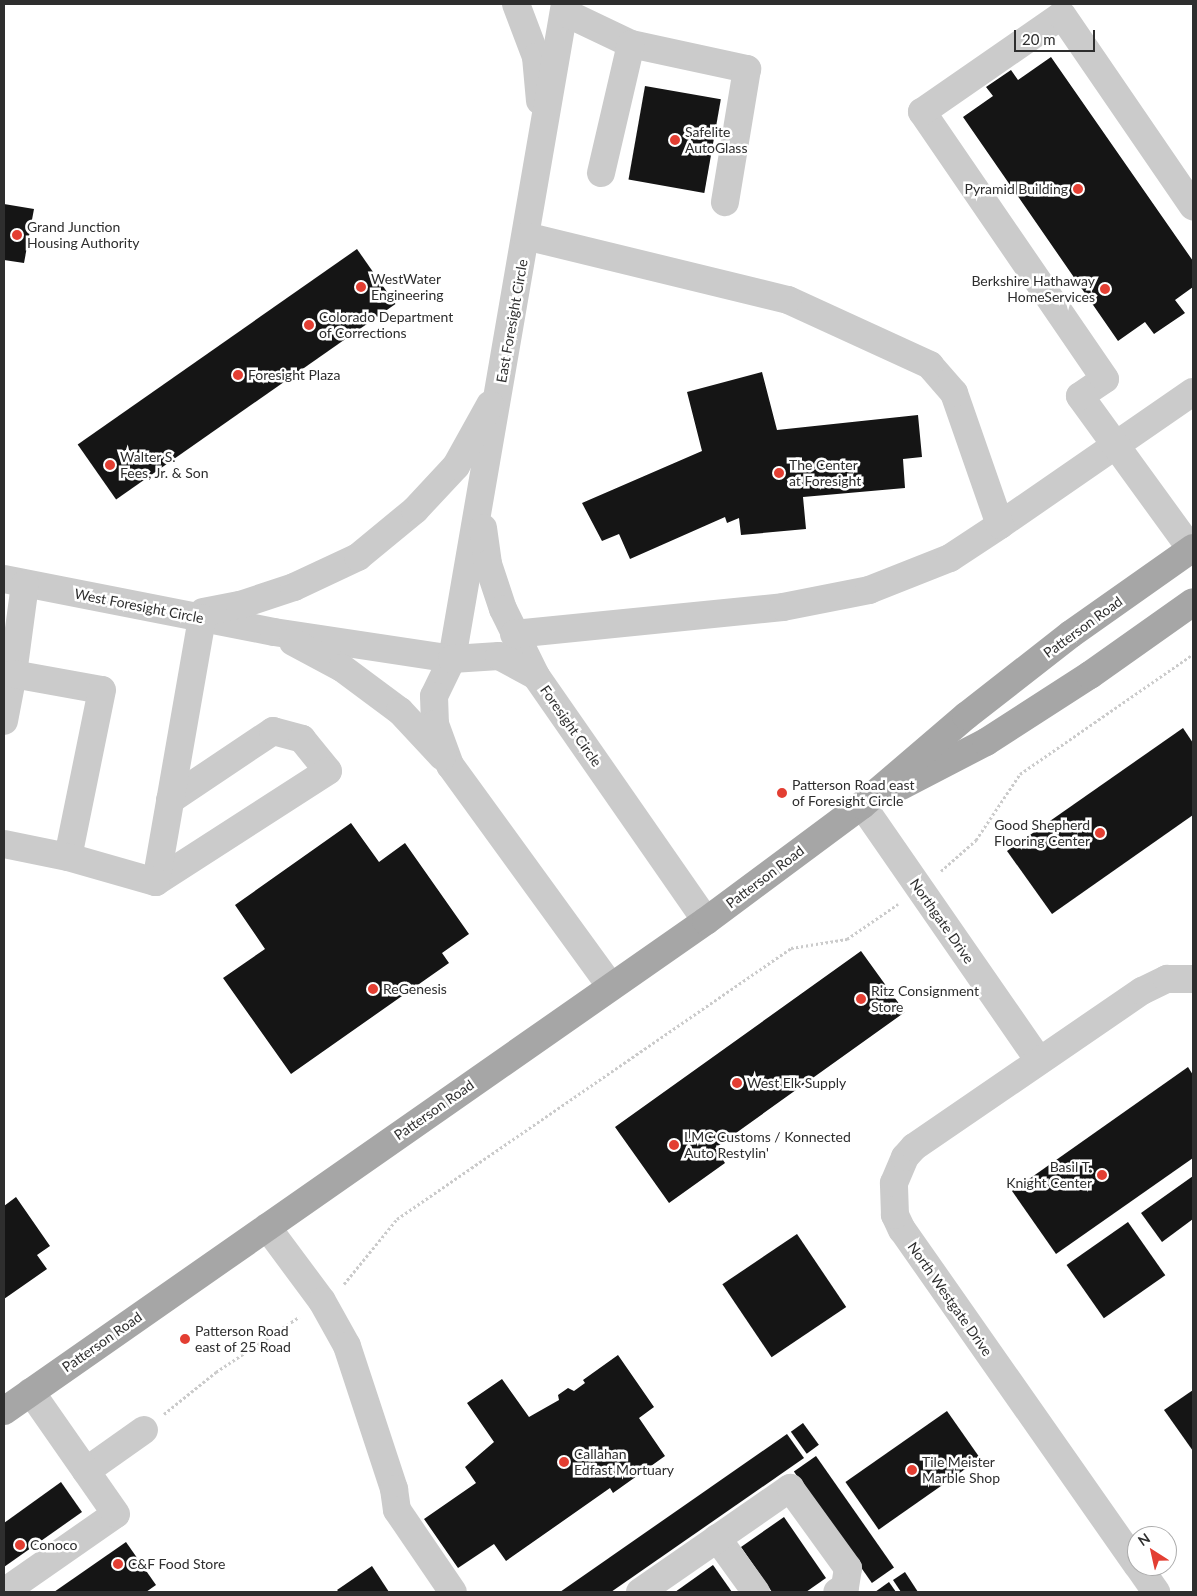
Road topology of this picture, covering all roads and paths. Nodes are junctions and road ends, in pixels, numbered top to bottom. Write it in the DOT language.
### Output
graph roads {
  1 [pos="516,4"];
  2 [pos="565,8"];
  3 [pos="631,44"];
  4 [pos="544,137"];
  5 [pos="601,173"];
  6 [pos="725,202"];
  7 [pos="1193,206"];
  8 [pos="526,236"];
  9 [pos="501,387"];
  10 [pos="1193,392"];
  11 [pos="1115,447"];
  12 [pos="480,504"];
  13 [pos="1000,525"];
  14 [pos="1192,549"];
  15 [pos="14,582"];
  16 [pos="1193,602"];
  17 [pos="194,616"];
  18 [pos="274,632"];
  19 [pos="514,634"];
  20 [pos="1193,654"];
  21 [pos="452,659"];
  22 [pos="13,674"];
  23 [pos="536,676"];
  24 [pos="4,721"];
  25 [pos="450,765"];
  26 [pos="170,800"];
  27 [pos="862,806"];
  28 [pos="4,844"];
  29 [pos="68,857"];
  30 [pos="156,882"];
  31 [pos="920,889"];
  32 [pos="706,922"];
  33 [pos="1193,980"];
  34 [pos="611,987"];
  35 [pos="1039,1061"];
  36 [pos="267,1227"];
  37 [pos="322,1301"];
  38 [pos="31,1392"];
  39 [pos="4,1411"];
  40 [pos="144,1430"];
  41 [pos="86,1471"];
  42 [pos="717,1538"];
  43 [pos="1127,1552"];
  44 [pos="1144,1576"];
  45 [pos="646,1590"];
  46 [pos="4,1592"];
  47 [pos="453,1592"];
  48 [pos="756,1592"];
  49 [pos="837,1592"];
  50 [pos="1156,1592"];
  1 -- 4 [label="street, East Foresight Circle"];
  2 -- 3 [label="street"];
  2 -- 4 [label="street, East Foresight Circle"];
  3 -- 5 [label="street"];
  3 -- 6 [label="street"];
  4 -- 8 [label="street, East Foresight Circle"];
  7 -- 11 [label="street"];
  8 -- 9 [label="street, East Foresight Circle"];
  8 -- 13 [label="street"];
  9 -- 12 [label="street, East Foresight Circle"];
  9 -- 17 [label="street"];
  10 -- 11 [label="street"];
  11 -- 13 [label="street"];
  11 -- 14 [label="street"];
  12 -- 19 [label="street, East Foresight Circle"];
  12 -- 21 [label="street, East Foresight Circle"];
  13 -- 19 [label="street"];
  14 -- 27 [label="main road, Patterson Road"];
  15 -- 17 [label="street, West Foresight Circle"];
  15 -- 22 [label="street"];
  16 -- 27 [label="main road, Patterson Road"];
  17 -- 18 [label="street, West Foresight Circle"];
  17 -- 26 [label="street"];
  18 -- 21 [label="street, West Foresight Circle"];
  18 -- 25 [label="street, West Foresight Circle"];
  19 -- 23 [label="street, East Foresight Circle"];
  20 -- 31 [label="path"];
  21 -- 23 [label="street, Foresight Circle"];
  21 -- 25 [label="street"];
  22 -- 24 [label="street"];
  22 -- 29 [label="street"];
  23 -- 32 [label="street, Foresight Circle"];
  25 -- 34 [label="street"];
  26 -- 30 [label="street"];
  26 -- 30 [label="street"];
  27 -- 31 [label="street, Northgate Drive"];
  27 -- 32 [label="main road, Patterson Road"];
  28 -- 29 [label="street"];
  29 -- 30 [label="street"];
  31 -- 35 [label="street, Northgate Drive"];
  31 -- 37 [label="path"];
  32 -- 34 [label="main road, Patterson Road"];
  33 -- 35 [label="street, North Westgate Drive"];
  34 -- 36 [label="main road, Patterson Road"];
  35 -- 43 [label="street, North Westgate Drive"];
  36 -- 37 [label="street"];
  36 -- 38 [label="main road, Patterson Road"];
  37 -- 40 [label="path"];
  37 -- 47 [label="street"];
  38 -- 39 [label="main road, Patterson Road"];
  38 -- 41 [label="street"];
  40 -- 41 [label="street"];
  41 -- 46 [label="street"];
  42 -- 45 [label="street"];
  42 -- 48 [label="street"];
  42 -- 49 [label="street"];
  44 -- 50 [label="street, North Westgate Drive"];
}
